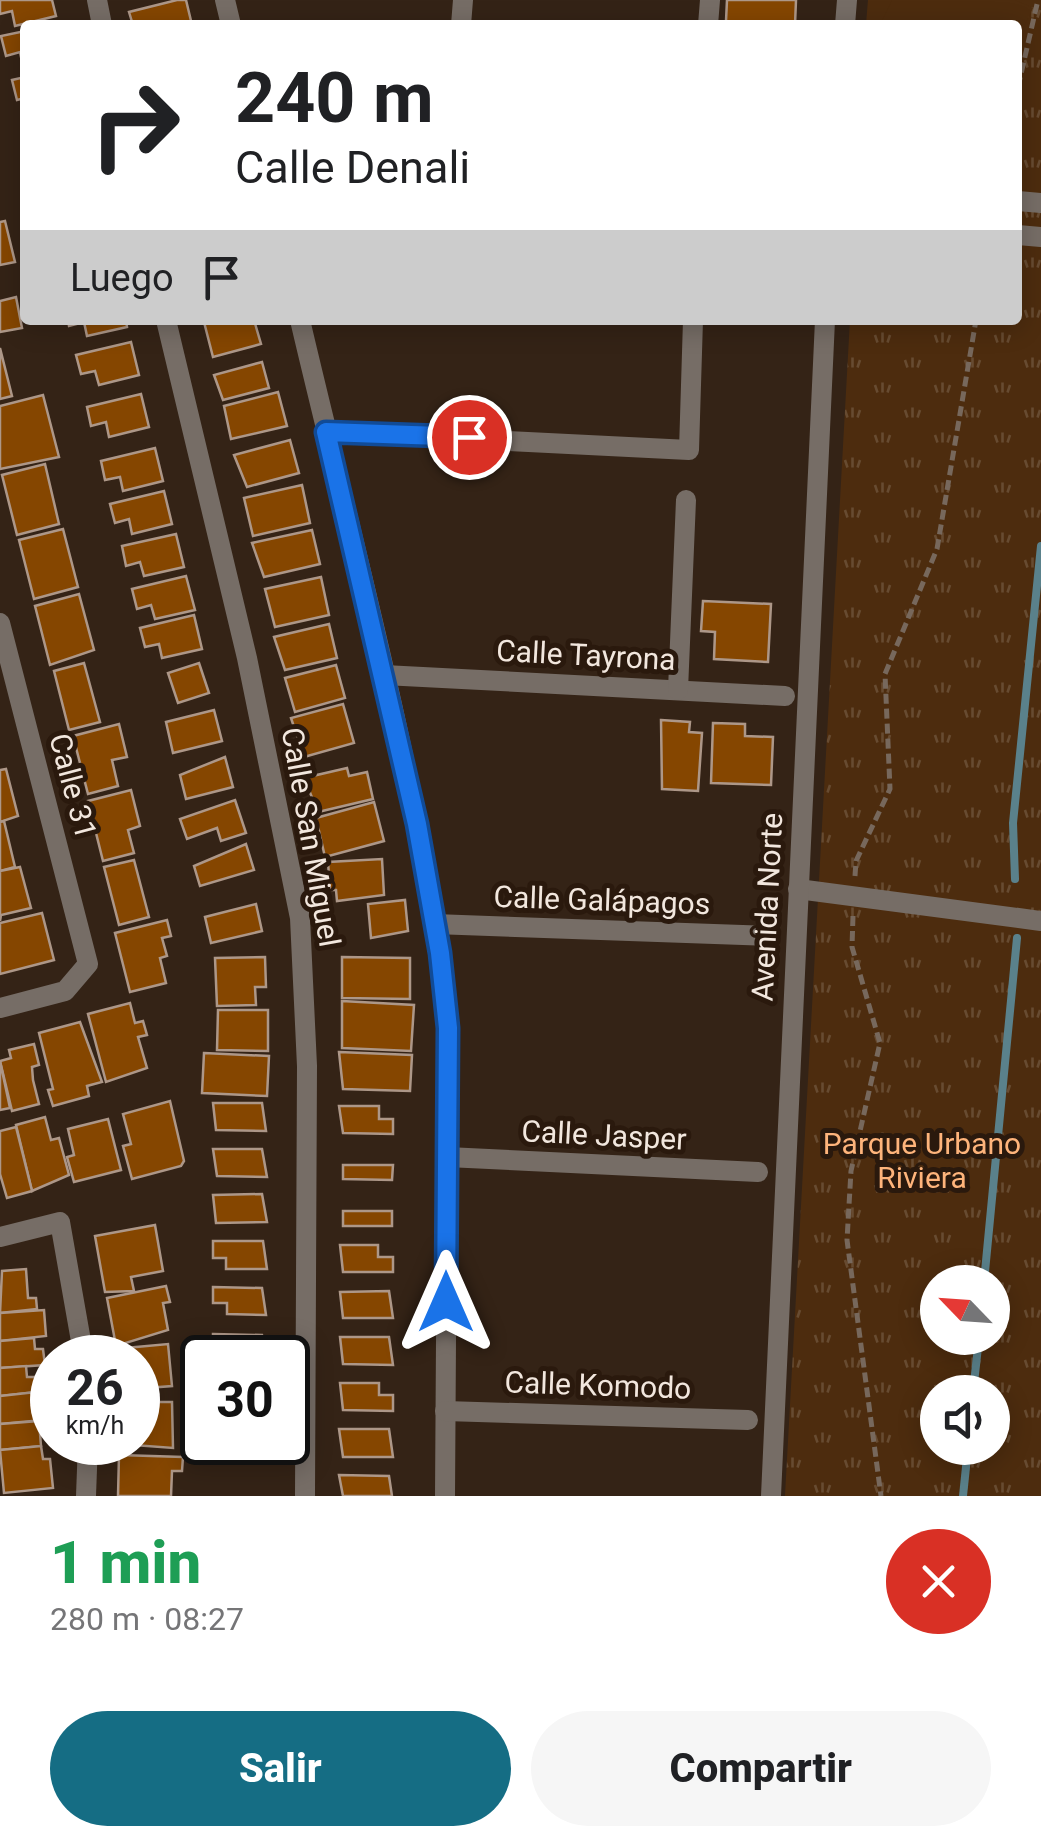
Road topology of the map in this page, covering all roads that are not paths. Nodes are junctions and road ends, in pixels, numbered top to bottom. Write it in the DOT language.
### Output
graph roads {
  1 [pos="167,325"];
  2 [pos="301,325"];
  3 [pos="694,325"];
  4 [pos="825,325"];
  5 [pos="326,432"];
  6 [pos="686,500"];
  7 [pos="0,622"];
  8 [pos="384,675"];
  9 [pos="678,690"];
  10 [pos="785,696"];
  11 [pos="798,889"];
  12 [pos="1041,920"];
  13 [pos="434,924"];
  14 [pos="768,936"];
  15 [pos="0,1008"];
  16 [pos="447,1157"];
  17 [pos="758,1172"];
  18 [pos="0,1238"];
  19 [pos="80,1335"];
  20 [pos="445,1411"];
  21 [pos="748,1420"];
  22 [pos="87,1465"];
  23 [pos="86,1496"];
  24 [pos="305,1496"];
  25 [pos="445,1496"];
  26 [pos="771,1496"];
  1 -- 24 [label="street, Calle San Miguel"];
  2 -- 5 [label="street"];
  3 -- 5 [label="street"];
  4 -- 11 [label="street, Avenida Norte"];
  5 -- 8 [label="street"];
  6 -- 9 [label="street"];
  7 -- 15 [label="street, Calle 31"];
  8 -- 9 [label="street, Calle Tayrona"];
  8 -- 13 [label="street"];
  9 -- 10 [label="street, Calle Tayrona"];
  11 -- 12 [label="street"];
  11 -- 26 [label="street, Avenida Norte"];
  13 -- 14 [label="street, Calle Galápagos"];
  13 -- 16 [label="street"];
  16 -- 17 [label="street, Calle Jasper"];
  16 -- 20 [label="street"];
  18 -- 19 [label="street"];
  20 -- 21 [label="street, Calle Komodo"];
  20 -- 25 [label="street"];
  22 -- 23 [label="street"];
}
